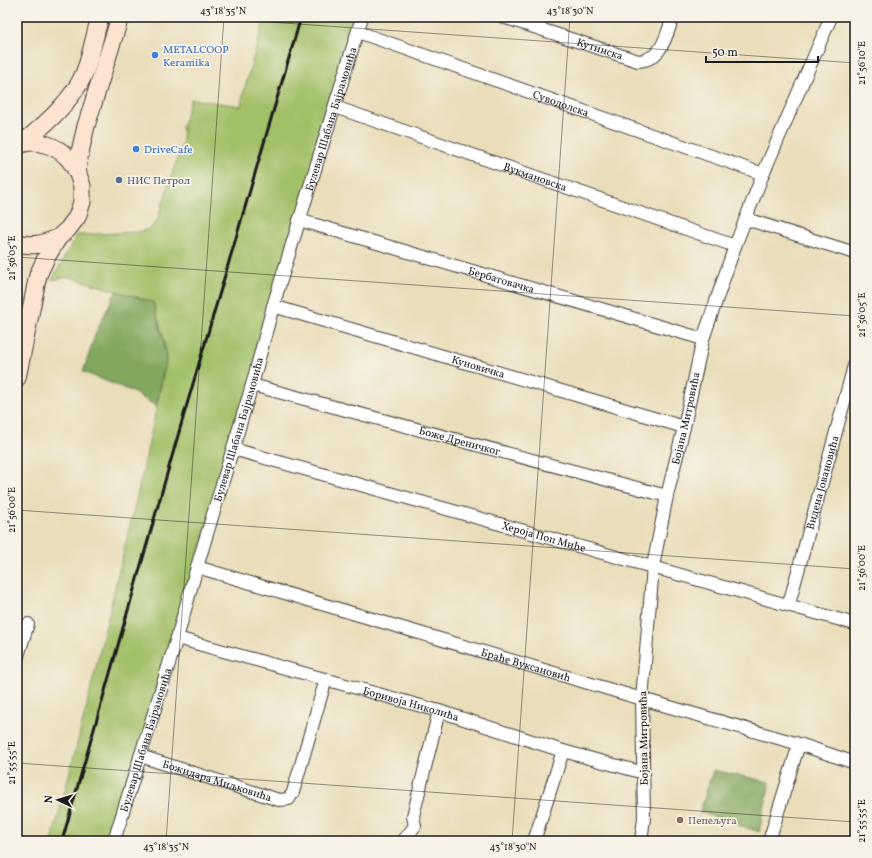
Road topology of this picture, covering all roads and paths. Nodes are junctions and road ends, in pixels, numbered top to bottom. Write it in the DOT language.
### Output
graph roads {
  1 [pos="100,17"];
  2 [pos="120,17"];
  3 [pos="362,17"];
  4 [pos="503,17"];
  5 [pos="673,17"];
  6 [pos="831,17"];
  7 [pos="358,32"];
  8 [pos="336,106"];
  9 [pos="20,144"];
  10 [pos="77,171"];
  11 [pos="763,174"];
  12 [pos="746,219"];
  13 [pos="299,220"];
  14 [pos="58,238"];
  15 [pos="17,243"];
  16 [pos="735,246"];
  17 [pos="855,253"];
  18 [pos="273,306"];
  19 [pos="703,338"];
  20 [pos="855,362"];
  21 [pos="17,378"];
  22 [pos="252,385"];
  23 [pos="684,427"];
  24 [pos="233,449"];
  25 [pos="667,496"];
  26 [pos="653,566"];
  27 [pos="197,567"];
  28 [pos="789,604"];
  29 [pos="28,624"];
  30 [pos="855,624"];
  31 [pos="177,638"];
  32 [pos="17,659"];
  33 [pos="326,679"];
  34 [pos="642,699"];
  35 [pos="439,711"];
  36 [pos="799,744"];
  37 [pos="563,751"];
  38 [pos="140,756"];
  39 [pos="855,763"];
  40 [pos="644,773"];
  41 [pos="114,841"];
  42 [pos="403,841"];
  43 [pos="534,841"];
  44 [pos="641,841"];
  45 [pos="769,841"];
  1 -- 9 [label="main road"];
  2 -- 10 [label="main road"];
  3 -- 7 [label="street, Булевар Шабана Бајрамовића"];
  4 -- 5 [label="street, Кутинска"];
  6 -- 11 [label="street, Бојана Митровића"];
  7 -- 8 [label="street, Булевар Шабана Бајрамовића"];
  7 -- 11 [label="street, Суводолска"];
  8 -- 13 [label="street, Булевар Шабана Бајрамовића"];
  8 -- 16 [label="street, Вукмановска"];
  9 -- 10 [label="main road"];
  10 -- 14 [label="main road"];
  11 -- 12 [label="street, Бојана Митровића"];
  12 -- 16 [label="street, Бојана Митровића"];
  12 -- 17 [label="street"];
  13 -- 18 [label="street, Булевар Шабана Бајрамовића"];
  13 -- 19 [label="street, Бербатовачка"];
  14 -- 15 [label="main road"];
  14 -- 21 [label="main road"];
  16 -- 19 [label="street, Бојана Митровића"];
  18 -- 22 [label="street, Булевар Шабана Бајрамовића"];
  18 -- 23 [label="street, Куновичка"];
  19 -- 23 [label="street, Бојана Митровића"];
  20 -- 28 [label="street, Видена Јовановића"];
  22 -- 24 [label="street, Булевар Шабана Бајрамовића"];
  22 -- 25 [label="street, Боже Дреничког"];
  23 -- 25 [label="street, Бојана Митровића"];
  24 -- 26 [label="street, Хероја Поп Миће"];
  24 -- 27 [label="street, Булевар Шабана Бајрамовића"];
  25 -- 26 [label="street, Бојана Митровића"];
  26 -- 28 [label="street, Хероја Поп Миће"];
  26 -- 34 [label="street, Бојана Митровића"];
  27 -- 31 [label="street, Булевар Шабана Бајрамовића"];
  27 -- 34 [label="street, Браће Вуксановић"];
  28 -- 30 [label="street, Хероја Поп Миће"];
  29 -- 32 [label="street"];
  31 -- 33 [label="street, Боривоја Николића"];
  31 -- 38 [label="street, Булевар Шабана Бајрамовића"];
  33 -- 35 [label="street, Боривоја Николића"];
  33 -- 38 [label="street, Божидара Миљковића"];
  34 -- 36 [label="street, Браће Вуксановић"];
  34 -- 40 [label="street, Бојана Митровића"];
  35 -- 37 [label="street, Боривоја Николића"];
  35 -- 42 [label="street"];
  36 -- 39 [label="street, Браће Вуксановић"];
  36 -- 45 [label="street"];
  37 -- 40 [label="street, Боривоја Николића"];
  37 -- 43 [label="street"];
  38 -- 41 [label="street, Булевар Шабана Бајрамовића"];
  40 -- 44 [label="street, Бојана Митровића"];
}
